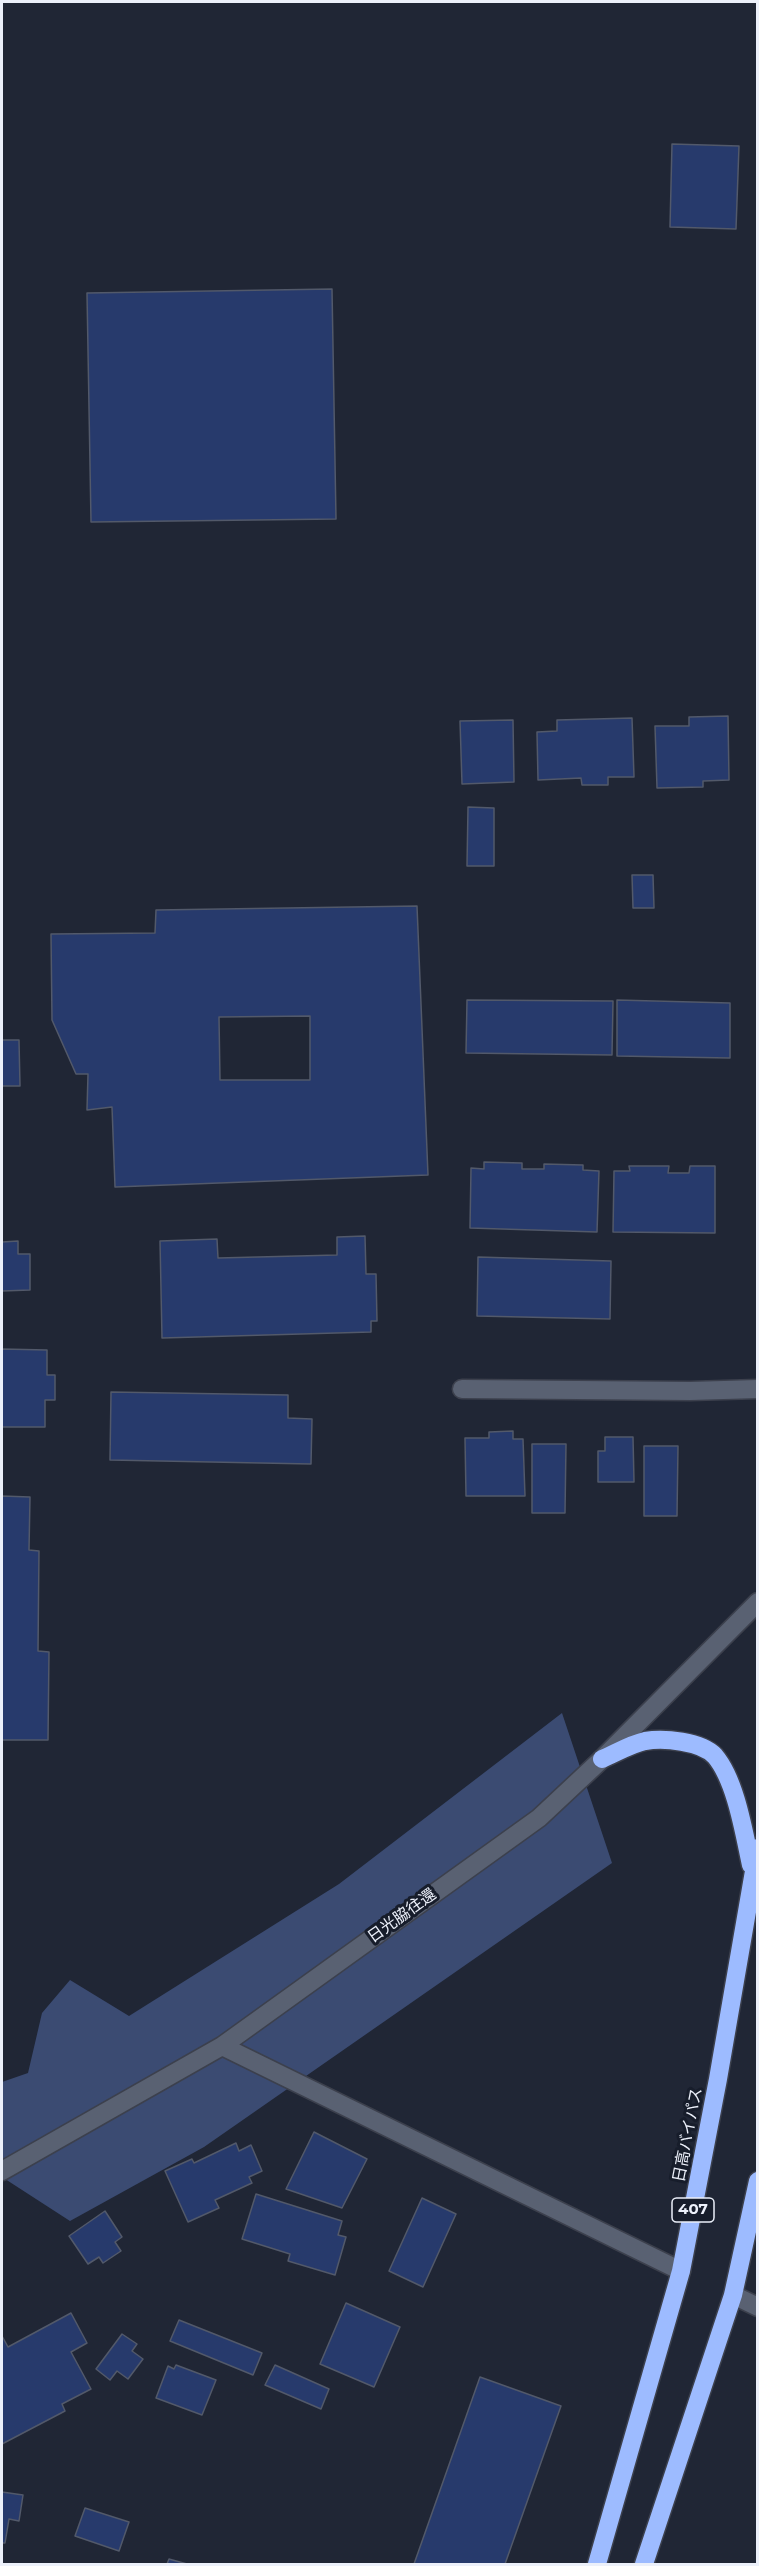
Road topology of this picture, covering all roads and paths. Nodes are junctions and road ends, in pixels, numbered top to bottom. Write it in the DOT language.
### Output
graph roads {
  1 [pos="462,1389"];
  2 [pos="758,1389"];
  3 [pos="758,1602"];
  4 [pos="602,1759"];
  5 [pos="758,1848"];
  6 [pos="754,1878"];
  7 [pos="222,2046"];
  8 [pos="2,2171"];
  9 [pos="758,2181"];
  10 [pos="681,2271"];
  11 [pos="733,2295"];
  12 [pos="758,2307"];
  13 [pos="597,2565"];
  14 [pos="644,2565"];
  1 -- 2 [label="street"];
  3 -- 4 [label="street, 日光脇往還"];
  4 -- 6 [label="highway"];
  4 -- 7 [label="street, 日光脇往還"];
  5 -- 6 [label="highway, 日高バイパス / 407"];
  6 -- 10 [label="highway, 日高バイパス / 407"];
  7 -- 8 [label="street, 日光脇往還"];
  7 -- 10 [label="street"];
  9 -- 11 [label="highway"];
  10 -- 13 [label="highway, 日高バイパス / 407"];
  11 -- 12 [label="street"];
  11 -- 14 [label="highway"];
}
